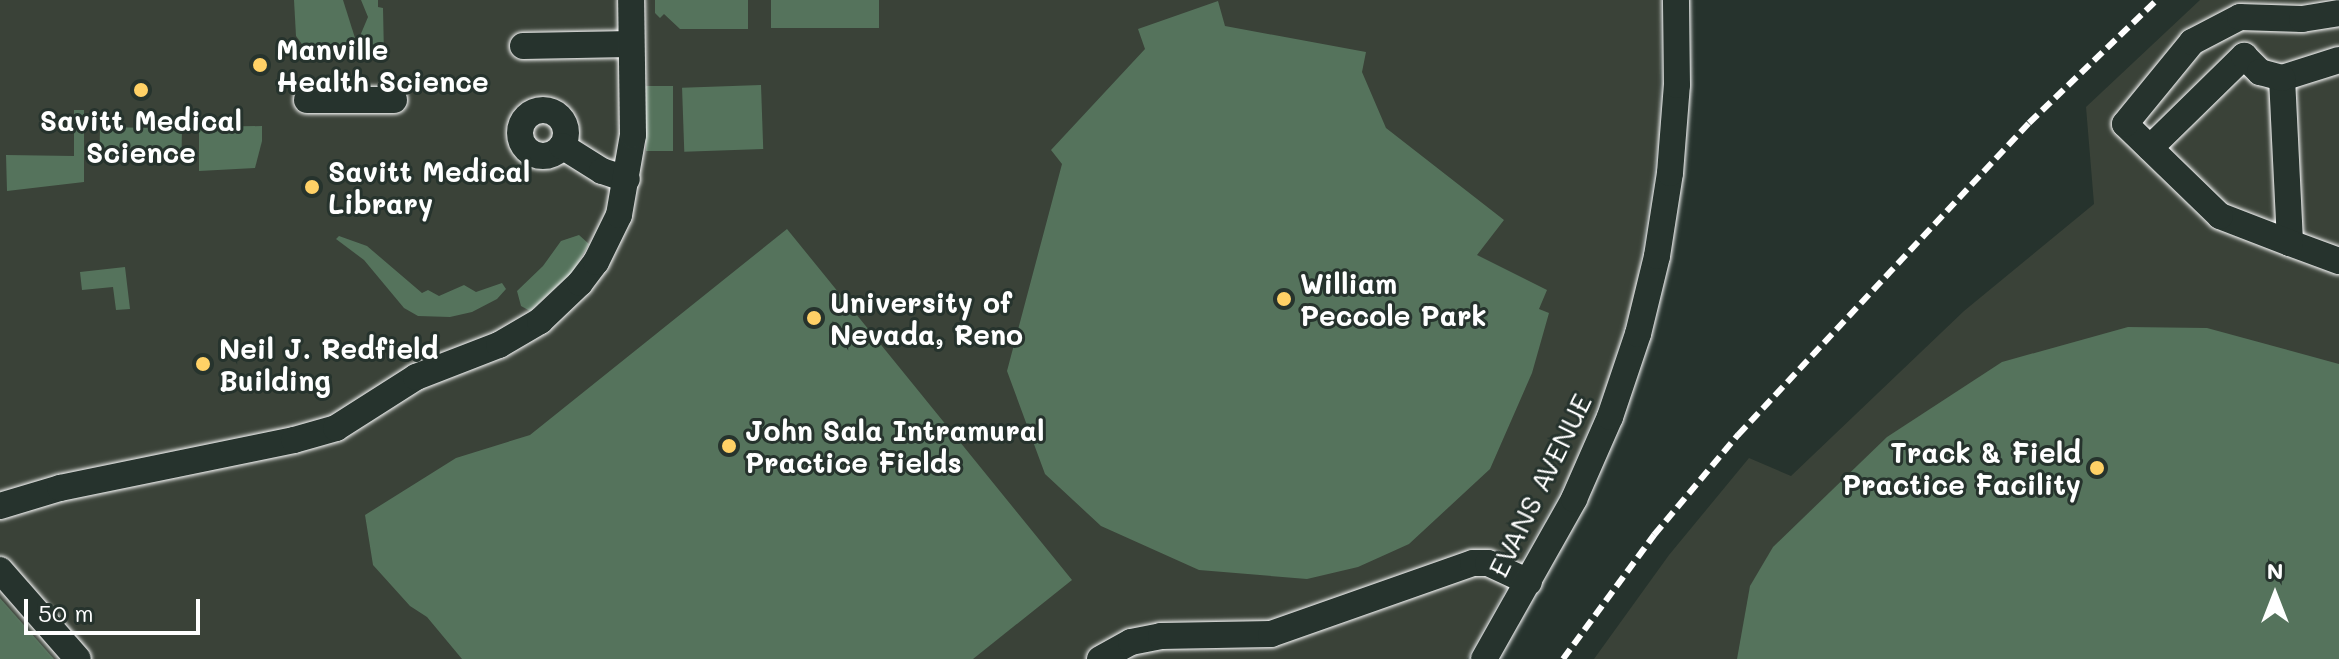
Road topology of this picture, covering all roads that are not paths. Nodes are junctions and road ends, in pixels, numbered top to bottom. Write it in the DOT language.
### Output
graph roads {
  1 [pos="631,0"];
  2 [pos="1676,0"];
  3 [pos="2339,13"];
  4 [pos="631,44"];
  5 [pos="523,46"];
  6 [pos="2339,60"];
  7 [pos="2282,78"];
  8 [pos="307,100"];
  9 [pos="394,100"];
  10 [pos="562,146"];
  11 [pos="2150,148"];
  12 [pos="627,179"];
  13 [pos="2290,243"];
  14 [pos="2339,261"];
  15 [pos="0,506"];
  16 [pos="0,570"];
  17 [pos="1529,582"];
  18 [pos="78,659"];
  19 [pos="1100,659"];
  20 [pos="1484,659"];
  1 -- 4 [label="street"];
  2 -- 17 [label="street, EVANS AVENUE"];
  3 -- 11 [label="street"];
  4 -- 5 [label="street"];
  4 -- 12 [label="street"];
  6 -- 7 [label="street"];
  7 -- 11 [label="street"];
  7 -- 13 [label="street"];
  8 -- 9 [label="street"];
  10 -- 12 [label="street"];
  11 -- 13 [label="street"];
  12 -- 15 [label="street"];
  13 -- 14 [label="street"];
  16 -- 18 [label="street"];
  17 -- 19 [label="street"];
  17 -- 20 [label="street, EVANS AVENUE"];
}
